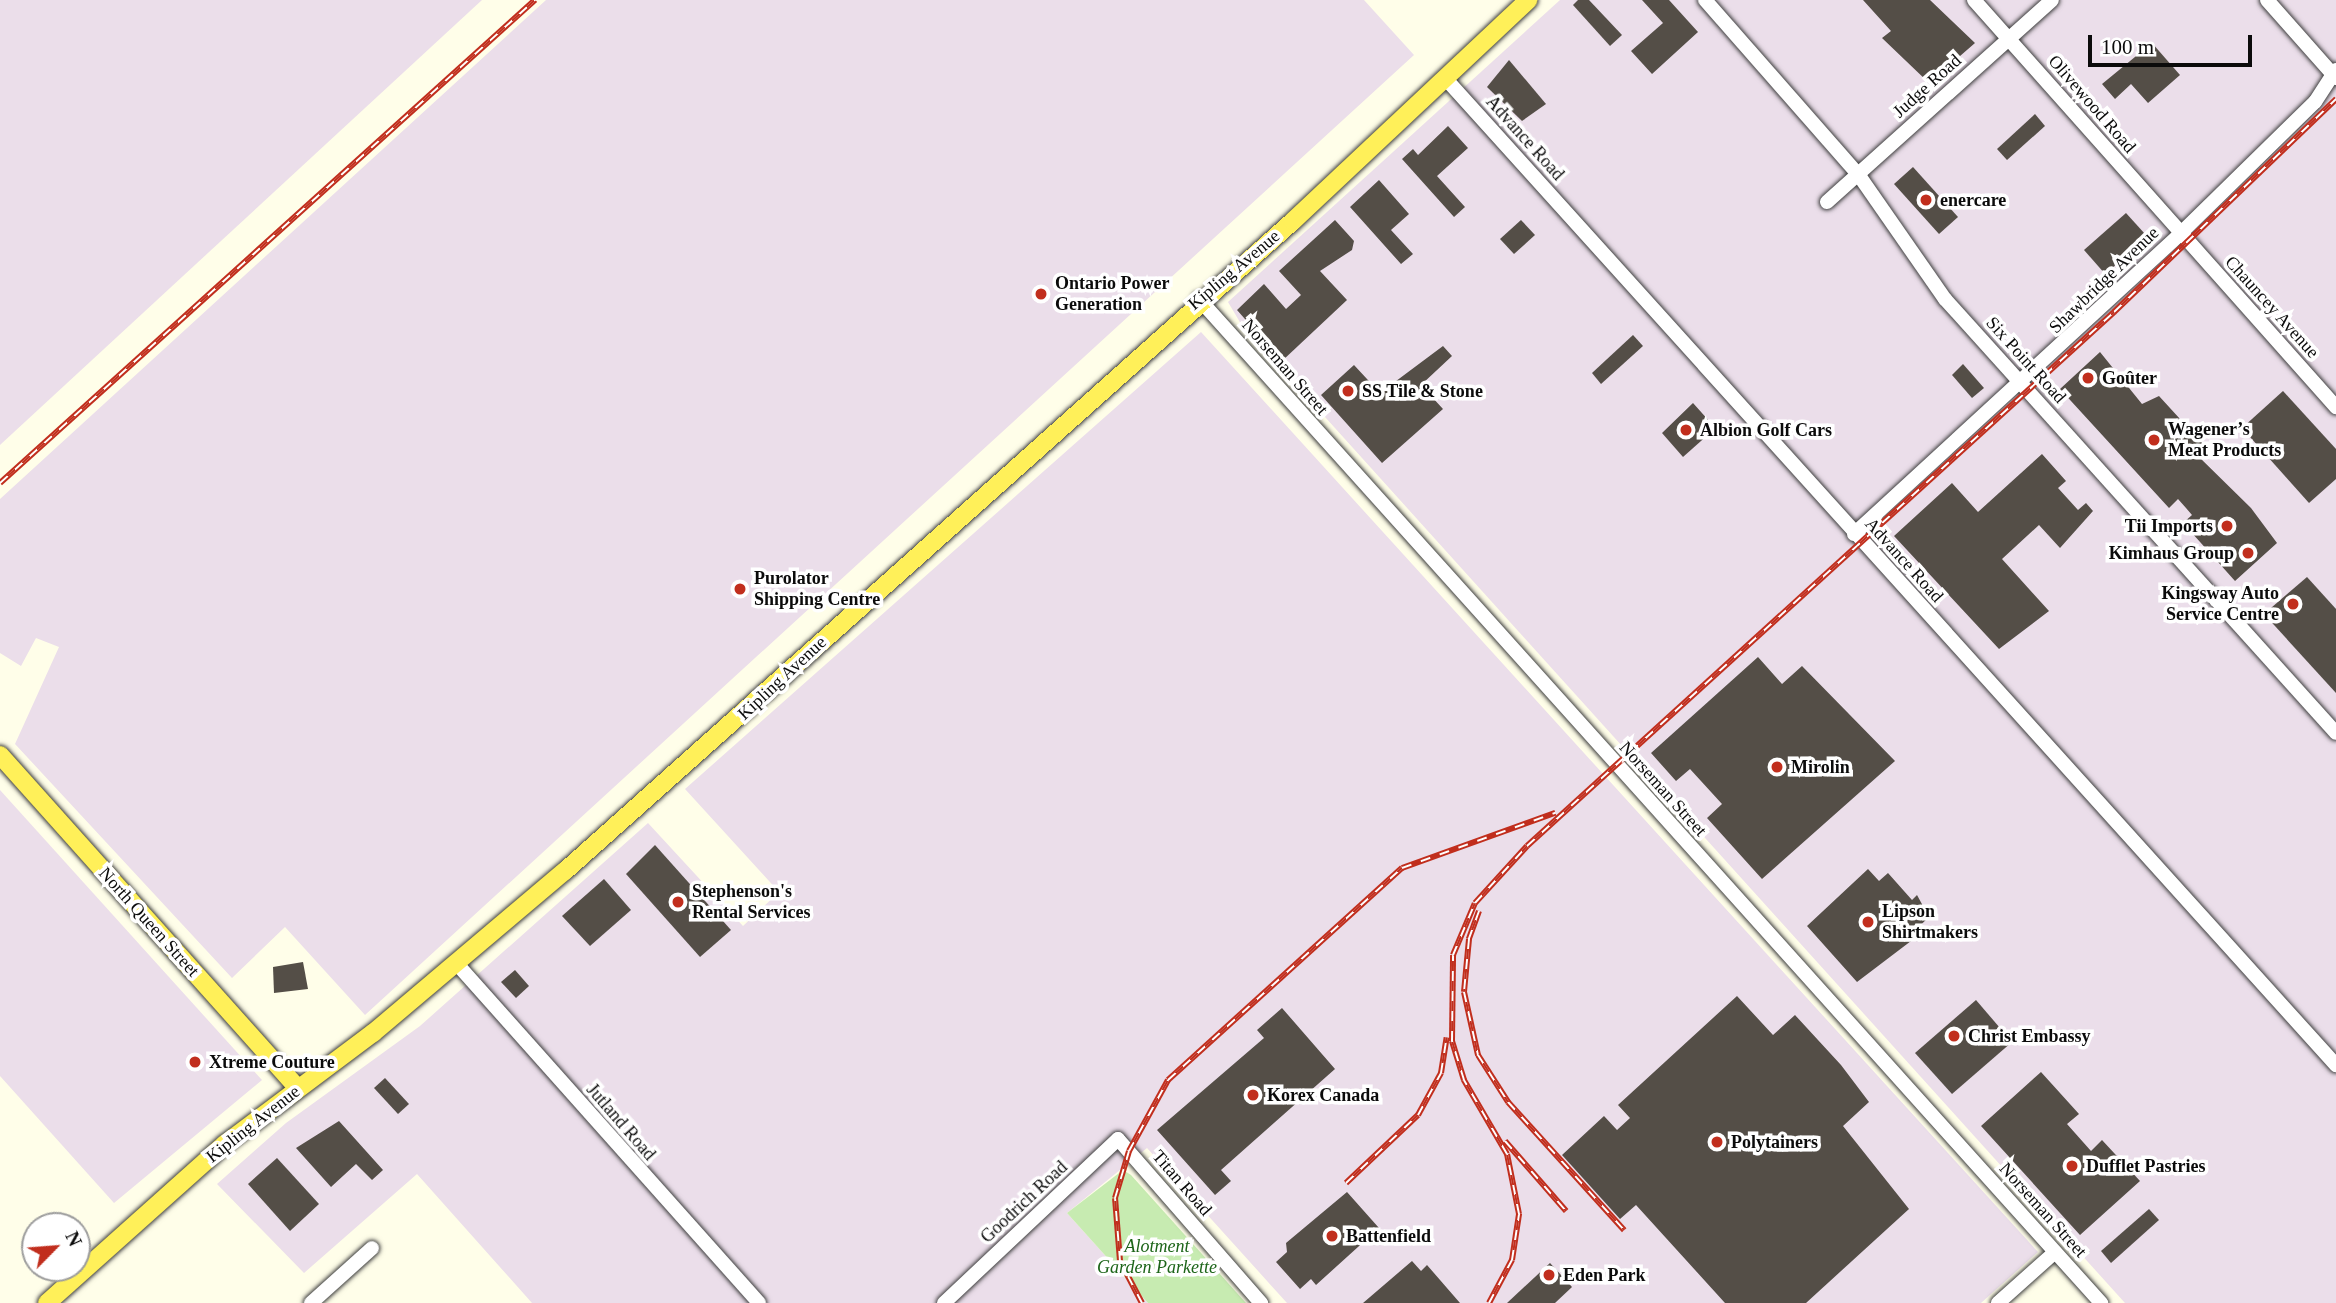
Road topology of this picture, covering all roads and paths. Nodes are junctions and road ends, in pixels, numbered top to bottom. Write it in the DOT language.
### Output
graph roads {
  1 [pos="1528,0"];
  2 [pos="1705,0"];
  3 [pos="1974,0"];
  4 [pos="2052,0"];
  5 [pos="2267,0"];
  6 [pos="2009,39"];
  7 [pos="2335,74"];
  8 [pos="1445,78"];
  9 [pos="1858,174"];
  10 [pos="1827,202"];
  11 [pos="2180,234"];
  12 [pos="1199,299"];
  13 [pos="2022,384"];
  14 [pos="2336,407"];
  15 [pos="1854,534"];
  16 [pos="2336,733"];
  17 [pos="0,755"];
  18 [pos="457,964"];
  19 [pos="2336,1065"];
  20 [pos="298,1088"];
  21 [pos="1129,1151"];
  22 [pos="372,1248"];
  23 [pos="2055,1252"];
  24 [pos="47,1303"];
  25 [pos="311,1303"];
  26 [pos="759,1303"];
  27 [pos="944,1303"];
  28 [pos="1261,1303"];
  29 [pos="1998,1303"];
  30 [pos="2101,1303"];
  1 -- 8 [label="main road, Kipling Avenue"];
  2 -- 9 [label="street, Six Point Road"];
  3 -- 6 [label="street, Olivewood Road"];
  4 -- 6 [label="street, Judge Road"];
  5 -- 7 [label="street"];
  6 -- 9 [label="street, Judge Road"];
  6 -- 11 [label="street, Olivewood Road"];
  7 -- 11 [label="street, Shawbridge Avenue"];
  8 -- 12 [label="main road, Kipling Avenue"];
  8 -- 15 [label="street, Advance Road"];
  9 -- 10 [label="street, Judge Road"];
  9 -- 13 [label="street, Six Point Road"];
  11 -- 13 [label="street, Shawbridge Avenue"];
  11 -- 14 [label="street, Chauncey Avenue"];
  12 -- 18 [label="main road, Kipling Avenue"];
  12 -- 23 [label="street, Norseman Street"];
  13 -- 15 [label="street, Shawbridge Avenue"];
  13 -- 16 [label="street, Six Point Road"];
  15 -- 19 [label="street, Advance Road"];
  17 -- 20 [label="main road, North Queen Street"];
  18 -- 20 [label="main road, Kipling Avenue"];
  18 -- 26 [label="street, Jutland Road"];
  20 -- 24 [label="main road, Kipling Avenue"];
  21 -- 27 [label="street, Goodrich Road"];
  21 -- 28 [label="street, Titan Road"];
  22 -- 25 [label="street"];
  23 -- 29 [label="street"];
  23 -- 30 [label="street, Norseman Street"];
}
